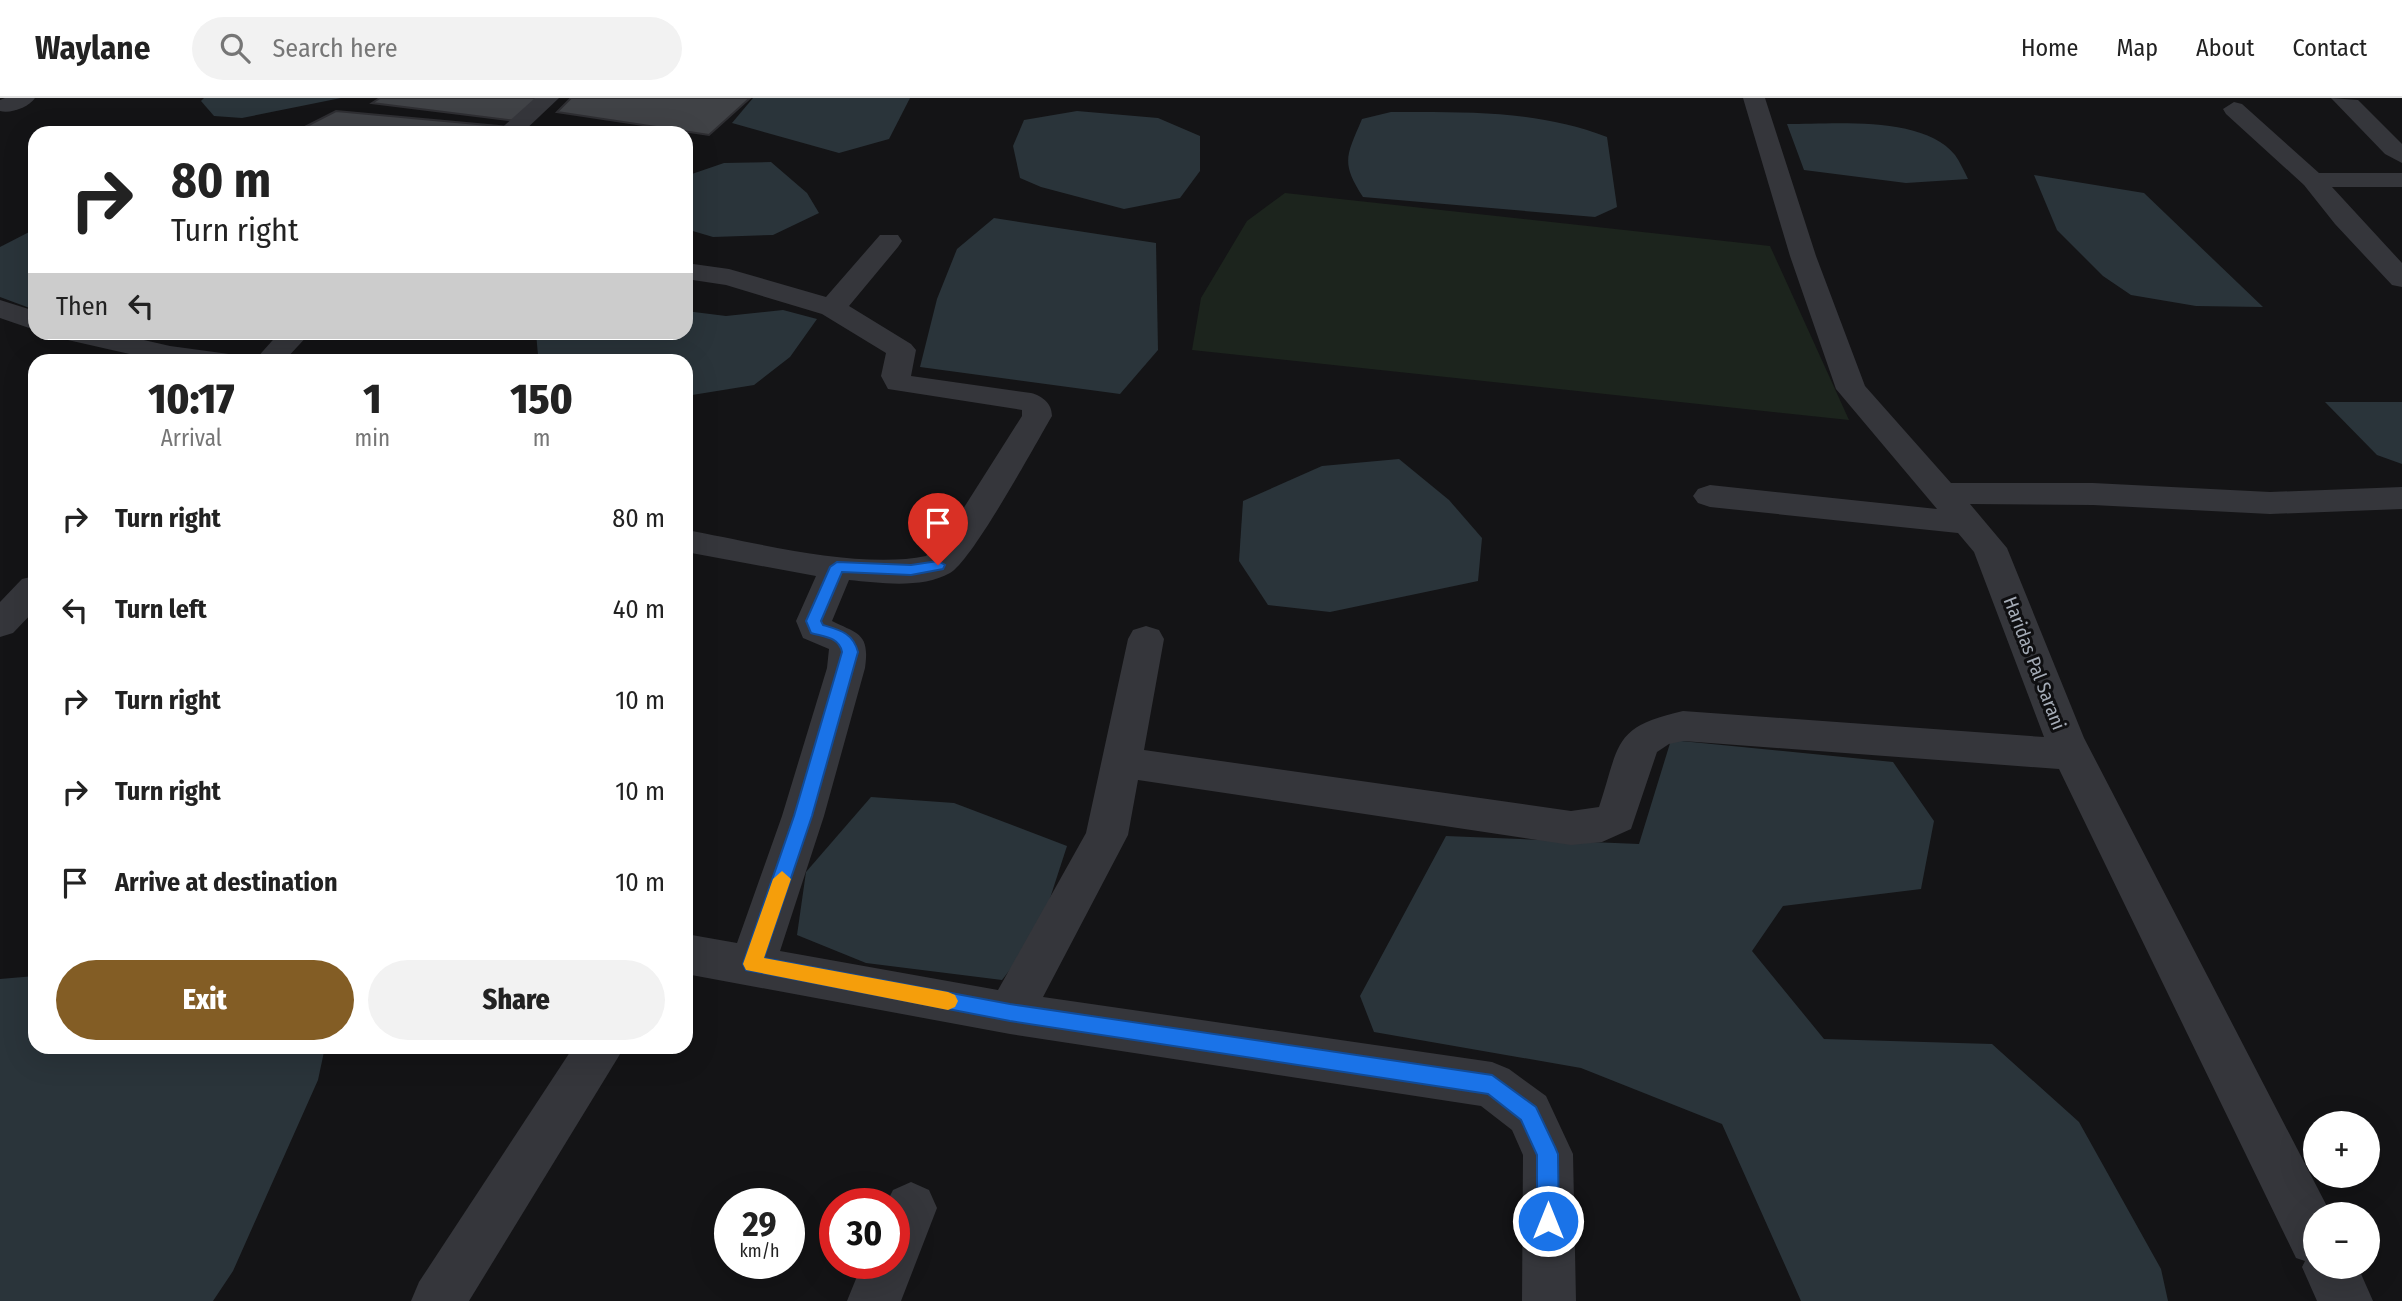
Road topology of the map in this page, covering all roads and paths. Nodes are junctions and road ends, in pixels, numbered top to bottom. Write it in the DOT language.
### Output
graph roads {
  1 [pos="548,98"];
  2 [pos="1754,98"];
  3 [pos="2342,98"];
  4 [pos="2234,109"];
  5 [pos="2365,117"];
  6 [pos="2390,118"];
  7 [pos="516,126"];
  8 [pos="2402,156"];
  9 [pos="2313,180"];
  10 [pos="2402,180"];
  11 [pos="889,242"];
  12 [pos="693,272"];
  13 [pos="2402,279"];
  14 [pos="0,308"];
  15 [pos="832,308"];
  16 [pos="28,318"];
  17 [pos="104,340"];
  18 [pos="289,340"];
  19 [pos="166,354"];
  20 [pos="275,354"];
  21 [pos="1943,493"];
  22 [pos="1710,496"];
  23 [pos="2402,498"];
  24 [pos="1970,523"];
  25 [pos="693,542"];
  26 [pos="837,567"];
  27 [pos="28,594"];
  28 [pos="0,624"];
  29 [pos="1146,639"];
  30 [pos="2071,754"];
  31 [pos="1122,762"];
  32 [pos="693,955"];
  33 [pos="753,964"];
  34 [pos="1010,1013"];
  35 [pos="596,1054"];
  36 [pos="2303,1215"];
  37 [pos="883,1279"];
  38 [pos="2335,1279"];
  39 [pos="438,1301"];
  40 [pos="874,1301"];
  41 [pos="1549,1301"];
  42 [pos="2346,1301"];
  1 -- 7 [label="street"];
  2 -- 21 [label="street, Haridas Pal Sarani"];
  3 -- 5 [label="street"];
  4 -- 9 [label="street"];
  5 -- 6 [label="street"];
  5 -- 8 [label="street"];
  9 -- 10 [label="street"];
  9 -- 13 [label="street"];
  11 -- 15 [label="street"];
  12 -- 15 [label="street"];
  14 -- 16 [label="street"];
  15 -- 26 [label="street"];
  17 -- 19 [label="street"];
  18 -- 20 [label="street"];
  21 -- 23 [label="street"];
  21 -- 24 [label="street, Haridas Pal Sarani"];
  22 -- 24 [label="street"];
  24 -- 30 [label="street, Haridas Pal Sarani"];
  25 -- 26 [label="street"];
  26 -- 33 [label="street"];
  27 -- 28 [label="street"];
  29 -- 31 [label="street"];
  30 -- 31 [label="street"];
  30 -- 36 [label="street, Haridas Pal Sarani"];
  31 -- 34 [label="street"];
  32 -- 33 [label="street"];
  33 -- 34 [label="street"];
  34 -- 41 [label="street"];
  35 -- 39 [label="street"];
  37 -- 40 [label="street"];
  38 -- 42 [label="street"];
}
